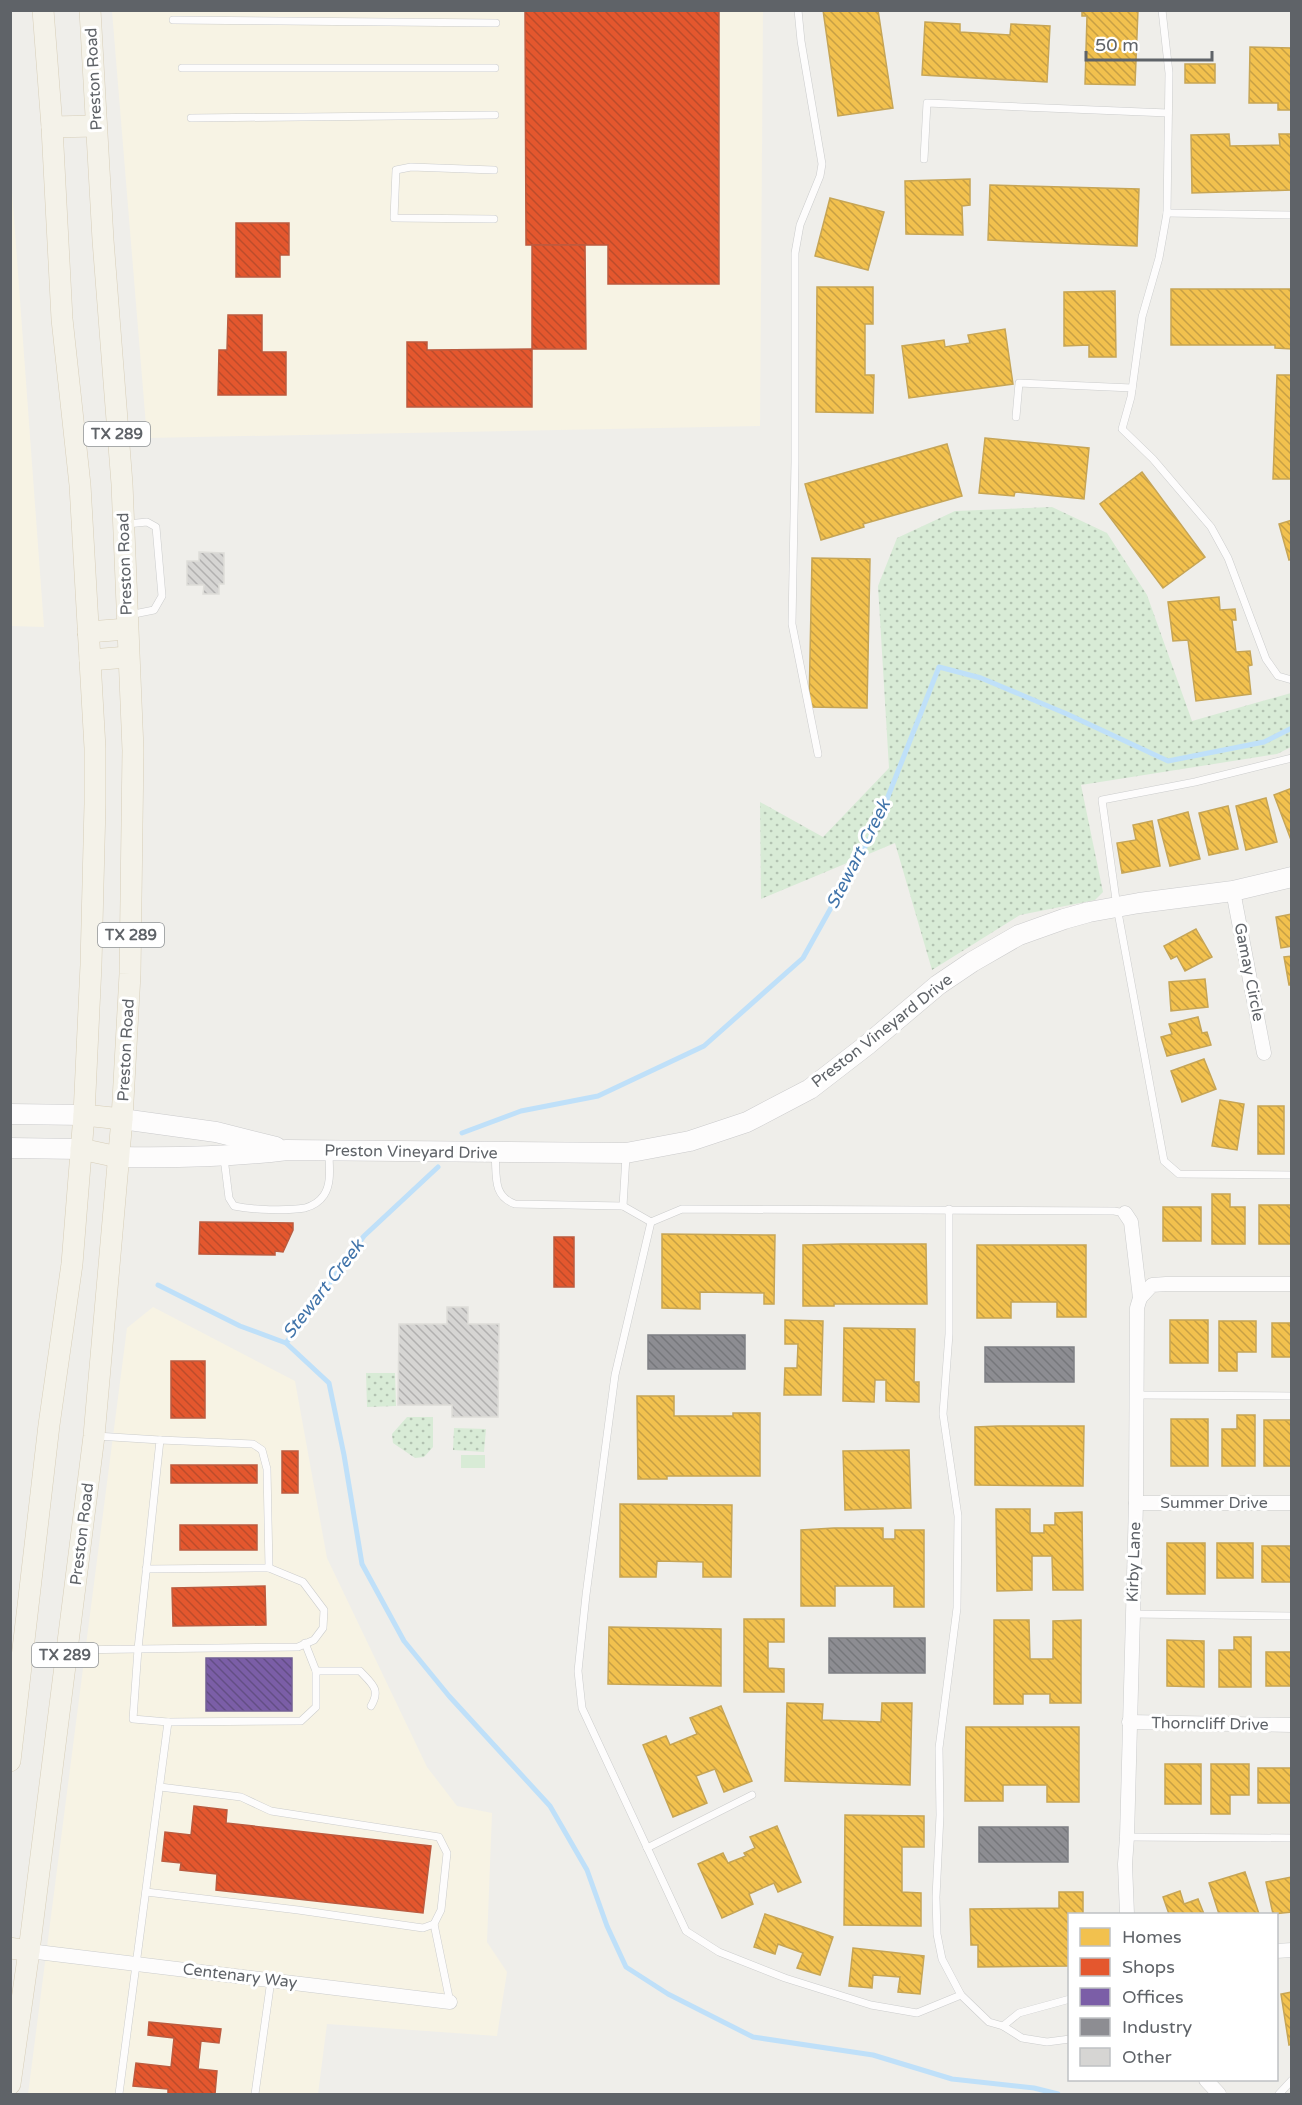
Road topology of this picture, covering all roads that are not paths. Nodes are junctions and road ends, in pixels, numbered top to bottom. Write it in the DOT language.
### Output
graph roads {
  1 [pos="43,10"];
  2 [pos="90,10"];
  3 [pos="798,10"];
  4 [pos="1162,10"];
  5 [pos="173,20"];
  6 [pos="496,23"];
  7 [pos="182,68"];
  8 [pos="495,68"];
  9 [pos="1168,114"];
  10 [pos="495,115"];
  11 [pos="191,118"];
  12 [pos="96,126"];
  13 [pos="52,128"];
  14 [pos="924,159"];
  15 [pos="494,170"];
  16 [pos="1167,213"];
  17 [pos="1292,215"];
  18 [pos="494,219"];
  19 [pos="1132,388"];
  20 [pos="1016,417"];
  21 [pos="123,524"];
  22 [pos="127,622"];
  23 [pos="88,632"];
  24 [pos="128,657"];
  25 [pos="90,660"];
  26 [pos="1292,680"];
  27 [pos="818,754"];
  28 [pos="1292,758"];
  29 [pos="1292,878"];
  30 [pos="1233,891"];
  31 [pos="1117,907"];
  32 [pos="1264,1053"];
  33 [pos="10,1114"];
  34 [pos="84,1115"];
  35 [pos="122,1119"];
  36 [pos="10,1148"];
  37 [pos="81,1149"];
  38 [pos="287,1150"];
  39 [pos="329,1151"];
  40 [pos="495,1153"];
  41 [pos="626,1153"];
  42 [pos="224,1155"];
  43 [pos="118,1157"];
  44 [pos="1292,1175"];
  45 [pos="623,1206"];
  46 [pos="949,1209"];
  47 [pos="1125,1213"];
  48 [pos="651,1222"];
  49 [pos="1292,1284"];
  50 [pos="1140,1298"];
  51 [pos="1136,1395"];
  52 [pos="1292,1396"];
  53 [pos="94,1436"];
  54 [pos="160,1440"];
  55 [pos="1136,1503"];
  56 [pos="1292,1503"];
  57 [pos="269,1568"];
  58 [pos="146,1569"];
  59 [pos="1132,1614"];
  60 [pos="1292,1616"];
  61 [pos="305,1643"];
  62 [pos="138,1649"];
  63 [pos="66,1650"];
  64 [pos="16,1663"];
  65 [pos="316,1671"];
  66 [pos="371,1706"];
  67 [pos="168,1722"];
  68 [pos="1129,1722"];
  69 [pos="1292,1725"];
  70 [pos="10,1761"];
  71 [pos="160,1787"];
  72 [pos="752,1795"];
  73 [pos="1127,1837"];
  74 [pos="1292,1838"];
  75 [pos="647,1848"];
  76 [pos="146,1892"];
  77 [pos="1126,1913"];
  78 [pos="434,1924"];
  79 [pos="20,1949"];
  80 [pos="137,1964"];
  81 [pos="271,1980"];
  82 [pos="961,1995"];
  83 [pos="1068,2000"];
  84 [pos="450,2002"];
  85 [pos="1003,2025"];
  86 [pos="1068,2039"];
  87 [pos="1292,2079"];
  88 [pos="1208,2081"];
  89 [pos="10,2084"];
  90 [pos="118,2094"];
  91 [pos="255,2094"];
  92 [pos="1219,2094"];
  93 [pos="1279,2094"];
  1 -- 13 [label="main road, TX 289"];
  2 -- 12 [label="main road, Preston Road / TX 289"];
  3 -- 27 [label="lane"];
  4 -- 9 [label="lane"];
  5 -- 6 [label="lane"];
  7 -- 8 [label="lane"];
  9 -- 14 [label="lane"];
  9 -- 16 [label="lane"];
  10 -- 11 [label="lane"];
  12 -- 13 [label="main road"];
  12 -- 21 [label="main road, Preston Road / TX 289"];
  13 -- 23 [label="main road, TX 289"];
  15 -- 18 [label="lane"];
  16 -- 17 [label="lane"];
  16 -- 19 [label="lane"];
  19 -- 20 [label="lane"];
  19 -- 26 [label="lane"];
  21 -- 22 [label="main road, Preston Road / TX 289"];
  21 -- 22 [label="lane"];
  22 -- 23 [label="main road"];
  22 -- 24 [label="main road, Preston Road / TX 289"];
  23 -- 25 [label="main road, TX 289"];
  24 -- 25 [label="main road"];
  24 -- 35 [label="main road, Preston Road / TX 289"];
  25 -- 34 [label="main road, TX 289"];
  28 -- 31 [label="lane"];
  29 -- 30 [label="street, Preston Vineyard Drive"];
  30 -- 31 [label="street, Preston Vineyard Drive"];
  30 -- 32 [label="street, Gamay Circle"];
  31 -- 41 [label="street, Preston Vineyard Drive"];
  31 -- 44 [label="lane"];
  33 -- 34 [label="street"];
  34 -- 35 [label="main road"];
  34 -- 37 [label="main road, TX 289"];
  35 -- 38 [label="street, Preston Vineyard Drive"];
  35 -- 43 [label="main road, Preston Road / TX 289"];
  36 -- 37 [label="street"];
  37 -- 43 [label="main road"];
  37 -- 64 [label="main road, TX 289"];
  38 -- 39 [label="street, Preston Vineyard Drive"];
  38 -- 42 [label="street, Preston Vineyard Drive"];
  39 -- 40 [label="street, Preston Vineyard Drive"];
  39 -- 42 [label="lane"];
  40 -- 41 [label="street, Preston Vineyard Drive"];
  40 -- 45 [label="lane"];
  41 -- 45 [label="lane"];
  42 -- 43 [label="street, Preston Vineyard Drive"];
  43 -- 53 [label="main road, Preston Road / TX 289"];
  45 -- 48 [label="lane"];
  46 -- 47 [label="lane"];
  46 -- 48 [label="lane"];
  46 -- 82 [label="lane"];
  47 -- 50 [label="street, Kirby Lane"];
  48 -- 75 [label="lane"];
  49 -- 50 [label="street"];
  50 -- 51 [label="street, Kirby Lane"];
  51 -- 52 [label="lane"];
  51 -- 55 [label="street, Kirby Lane"];
  53 -- 54 [label="lane"];
  53 -- 63 [label="main road, Preston Road / TX 289"];
  54 -- 57 [label="lane"];
  54 -- 58 [label="lane"];
  55 -- 56 [label="street, Summer Drive"];
  55 -- 59 [label="street, Kirby Lane"];
  57 -- 58 [label="lane"];
  57 -- 61 [label="lane"];
  58 -- 62 [label="lane"];
  59 -- 60 [label="lane"];
  59 -- 68 [label="street, Kirby Lane"];
  61 -- 62 [label="lane"];
  61 -- 65 [label="lane"];
  62 -- 63 [label="lane"];
  62 -- 67 [label="lane"];
  63 -- 79 [label="main road, Preston Road / TX 289"];
  64 -- 70 [label="main road, TX 289"];
  65 -- 66 [label="lane"];
  65 -- 67 [label="lane"];
  67 -- 71 [label="lane"];
  68 -- 69 [label="street, Thorncliff Drive"];
  68 -- 73 [label="street, Kirby Lane"];
  71 -- 76 [label="lane"];
  71 -- 78 [label="lane"];
  72 -- 75 [label="lane"];
  73 -- 74 [label="lane"];
  73 -- 77 [label="street, Kirby Lane"];
  75 -- 82 [label="lane"];
  76 -- 78 [label="lane"];
  76 -- 80 [label="lane"];
  78 -- 84 [label="lane"];
  79 -- 80 [label="street, Centenary Way"];
  79 -- 89 [label="main road, Preston Road / TX 289"];
  80 -- 81 [label="street, Centenary Way"];
  80 -- 90 [label="lane"];
  81 -- 84 [label="street, Centenary Way"];
  81 -- 91 [label="lane"];
  82 -- 85 [label="lane"];
  83 -- 85 [label="lane"];
  85 -- 86 [label="lane"];
  87 -- 93 [label="lane"];
  88 -- 92 [label="street"];
}
